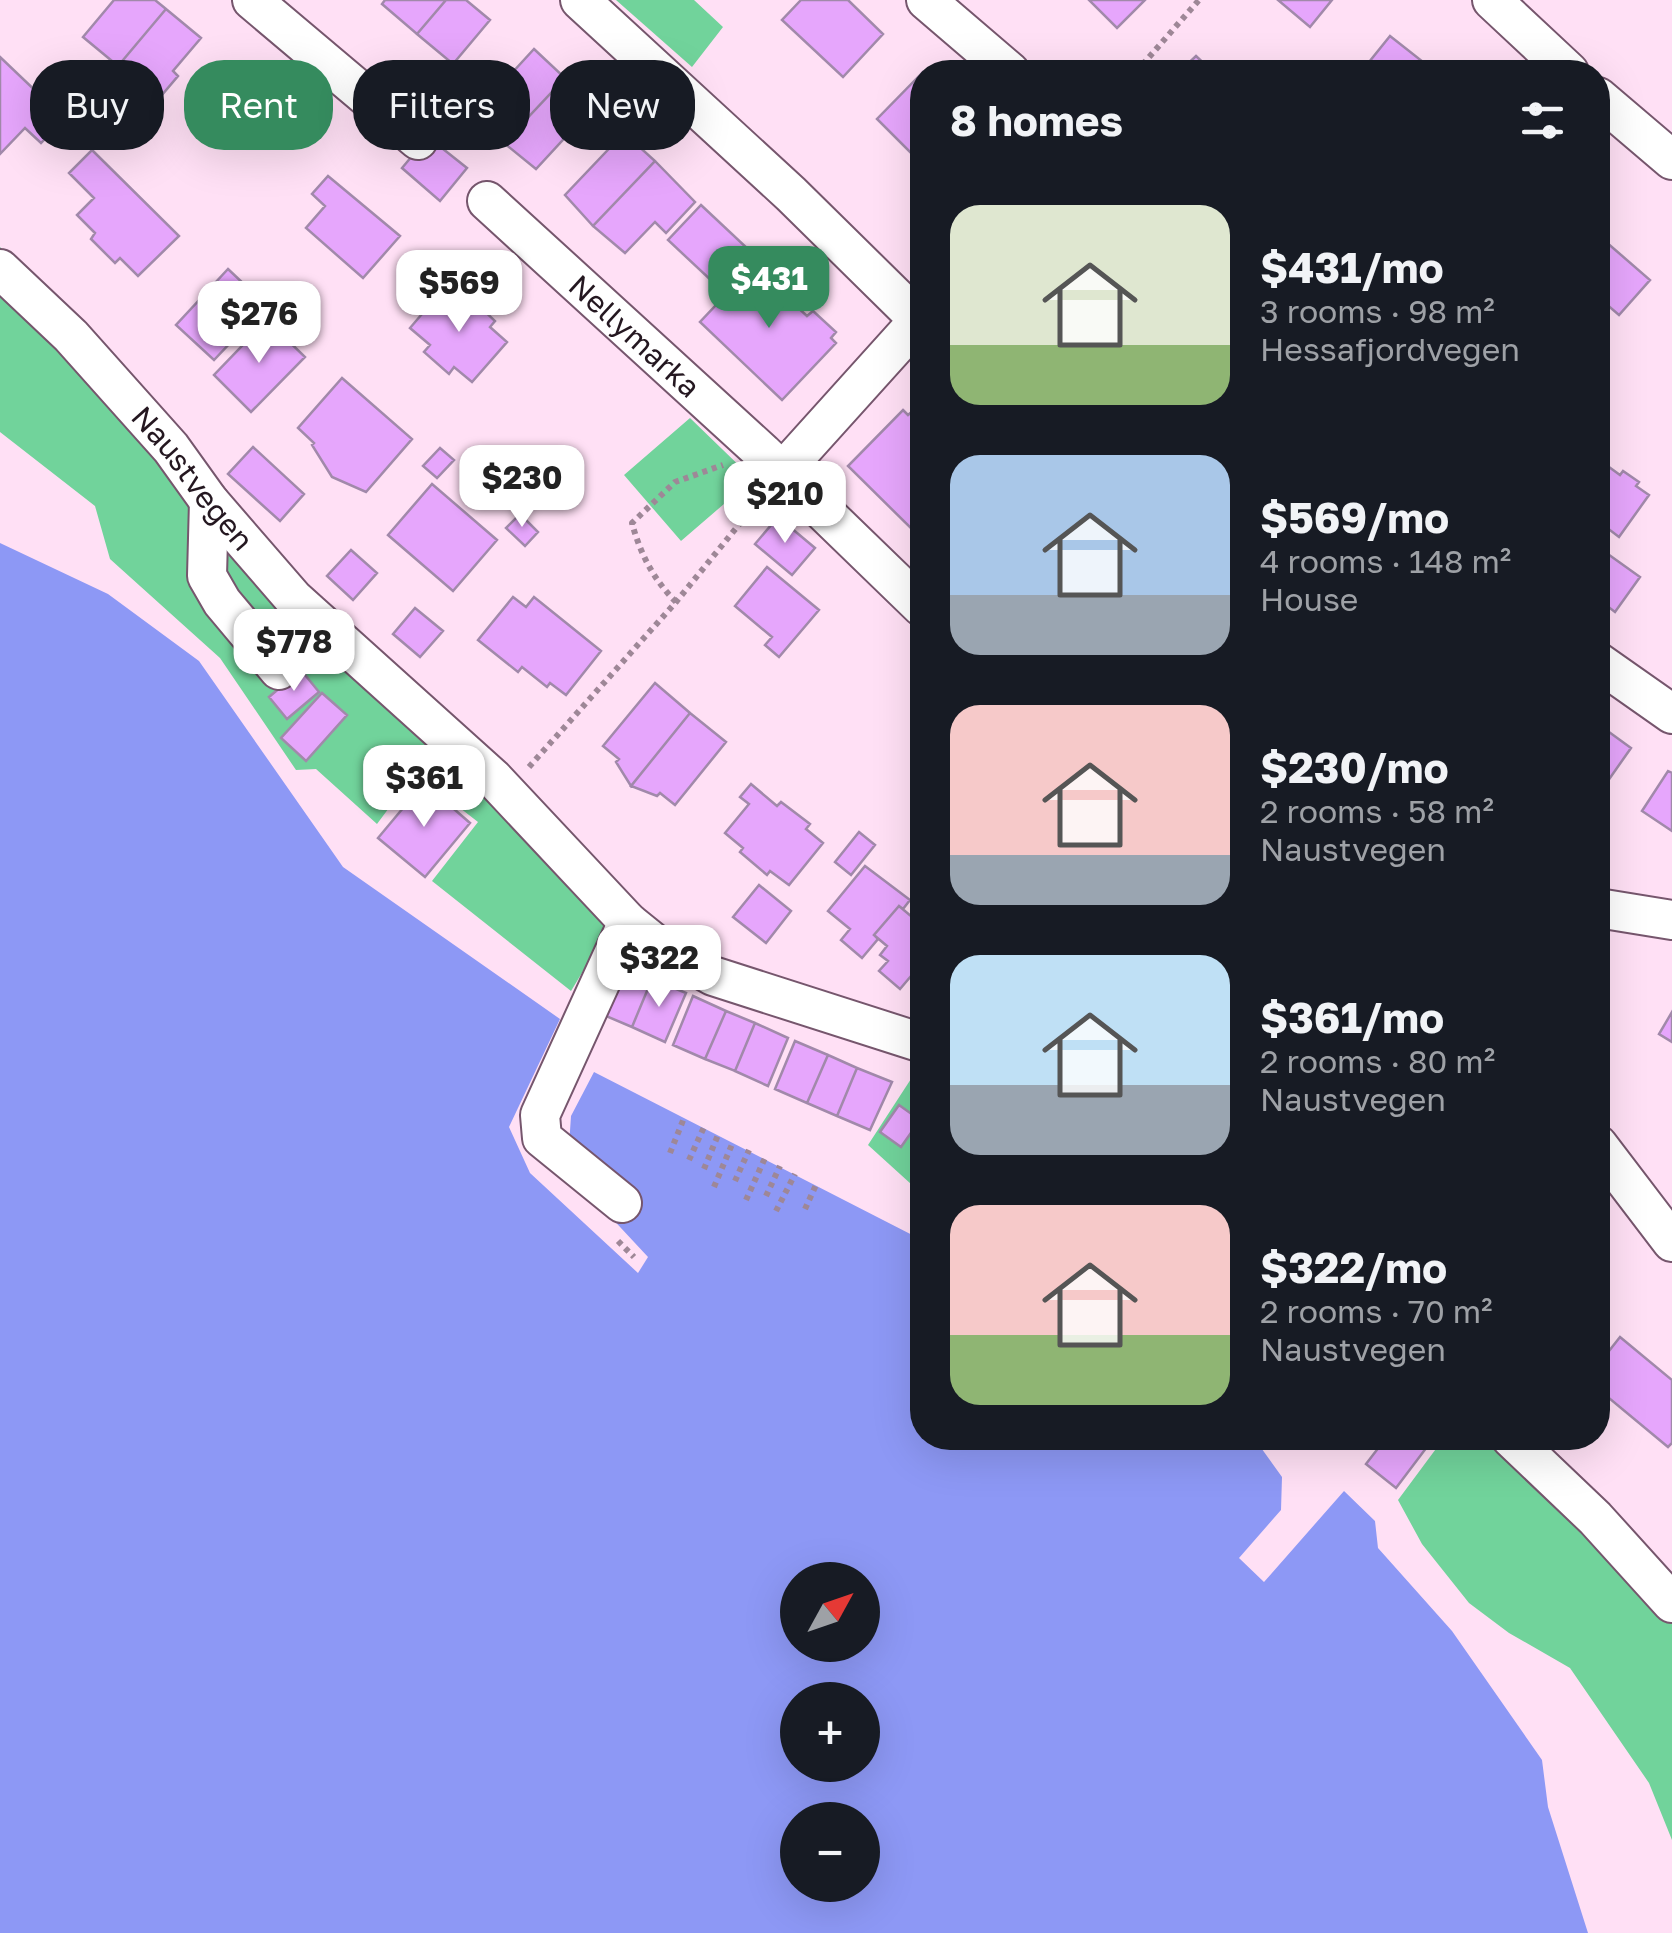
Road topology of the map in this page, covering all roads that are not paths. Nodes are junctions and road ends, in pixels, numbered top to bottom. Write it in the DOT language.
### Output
graph roads {
  1 [pos="252,0"];
  2 [pos="580,0"];
  3 [pos="926,0"];
  4 [pos="1492,0"];
  5 [pos="996,60"];
  6 [pos="1556,60"];
  7 [pos="353,85"];
  8 [pos="1610,108"];
  9 [pos="1672,160"];
  10 [pos="487,201"];
  11 [pos="0,270"];
  12 [pos="910,311"];
  13 [pos="910,332"];
  14 [pos="772,463"];
  15 [pos="209,502"];
  16 [pos="910,595"];
  17 [pos="279,670"];
  18 [pos="1610,670"];
  19 [pos="1672,714"];
  20 [pos="1610,910"];
  21 [pos="1672,920"];
  22 [pos="628,922"];
  23 [pos="910,1039"];
  24 [pos="1610,1161"];
  25 [pos="622,1203"];
  26 [pos="1672,1242"];
  27 [pos="1524,1450"];
  28 [pos="1672,1604"];
  1 -- 7 [label="street"];
  2 -- 12 [label="street"];
  3 -- 5 [label="street"];
  4 -- 6 [label="street"];
  8 -- 9 [label="street"];
  10 -- 14 [label="street, Nellymarka"];
  11 -- 15 [label="street, Naustvegen"];
  13 -- 14 [label="street"];
  14 -- 16 [label="street, Nellymarka"];
  15 -- 17 [label="street"];
  15 -- 22 [label="street, Naustvegen"];
  18 -- 19 [label="street"];
  20 -- 21 [label="street"];
  22 -- 23 [label="street, Naustvegen"];
  22 -- 25 [label="street"];
  24 -- 26 [label="street"];
  27 -- 28 [label="street"];
}
